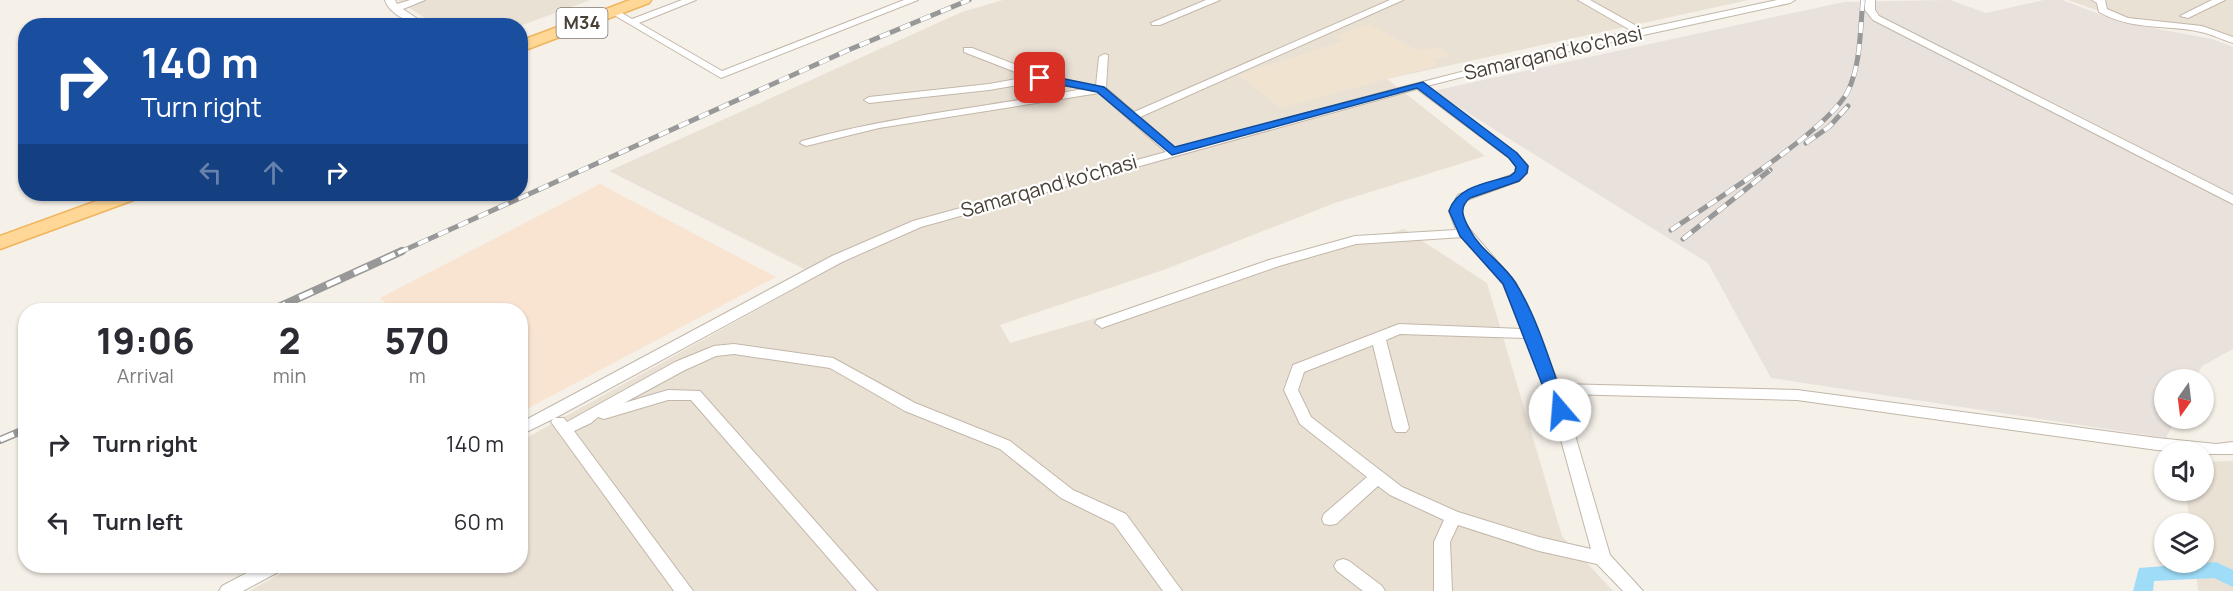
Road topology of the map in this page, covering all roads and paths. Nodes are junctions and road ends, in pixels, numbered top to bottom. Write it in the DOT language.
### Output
graph roads {
  1 [pos="420,0"];
  2 [pos="644,0"];
  3 [pos="691,0"];
  4 [pos="913,0"];
  5 [pos="1215,0"];
  6 [pos="1398,0"];
  7 [pos="1583,0"];
  8 [pos="1790,0"];
  9 [pos="1870,0"];
  10 [pos="2097,0"];
  11 [pos="2220,0"];
  12 [pos="393,4"];
  13 [pos="616,6"];
  14 [pos="2185,16"];
  15 [pos="412,18"];
  16 [pos="632,22"];
  17 [pos="1156,23"];
  18 [pos="1640,32"];
  19 [pos="528,34"];
  20 [pos="2233,40"];
  21 [pos="528,44"];
  22 [pos="968,50"];
  23 [pos="1104,57"];
  24 [pos="1040,78"];
  25 [pos="1419,85"];
  26 [pos="1101,89"];
  27 [pos="869,100"];
  28 [pos="1132,117"];
  29 [pos="806,143"];
  30 [pos="1172,151"];
  31 [pos="2233,200"];
  32 [pos="80,201"];
  33 [pos="113,201"];
  34 [pos="0,231"];
  35 [pos="1464,233"];
  36 [pos="0,243"];
  37 [pos="1102,323"];
  38 [pos="1532,334"];
  39 [pos="1378,338"];
  40 [pos="1554,389"];
  41 [pos="552,413"];
  42 [pos="572,425"];
  43 [pos="528,426"];
  44 [pos="1401,428"];
  45 [pos="2233,448"];
  46 [pos="1377,478"];
  47 [pos="1453,517"];
  48 [pos="1330,519"];
  49 [pos="1602,558"];
  50 [pos="1343,566"];
  51 [pos="261,573"];
  52 [pos="228,591"];
  53 [pos="684,591"];
  54 [pos="868,591"];
  55 [pos="1173,591"];
  56 [pos="1376,591"];
  57 [pos="1443,591"];
  58 [pos="1634,591"];
  1 -- 12 [label="street"];
  2 -- 13 [label="main road, M34"];
  3 -- 16 [label="street"];
  4 -- 16 [label="street"];
  5 -- 17 [label="street"];
  6 -- 28 [label="street"];
  7 -- 18 [label="street"];
  8 -- 18 [label="street, Samarqand ko'chasi"];
  9 -- 31 [label="street"];
  10 -- 20 [label="street"];
  11 -- 14 [label="street"];
  12 -- 15 [label="street"];
  13 -- 16 [label="street"];
  13 -- 19 [label="main road, M34"];
  13 -- 21 [label="main road, M34"];
  18 -- 25 [label="street, Samarqand ko'chasi"];
  22 -- 24 [label="street"];
  23 -- 26 [label="street"];
  24 -- 26 [label="street"];
  24 -- 27 [label="street"];
  25 -- 30 [label="street, Samarqand ko'chasi"];
  25 -- 35 [label="street"];
  26 -- 28 [label="street"];
  26 -- 29 [label="street"];
  28 -- 30 [label="street"];
  30 -- 41 [label="street, Samarqand ko'chasi"];
  32 -- 34 [label="main road"];
  33 -- 36 [label="main road"];
  35 -- 37 [label="street"];
  35 -- 38 [label="street"];
  38 -- 39 [label="street"];
  38 -- 40 [label="street"];
  39 -- 44 [label="street"];
  39 -- 46 [label="street"];
  40 -- 45 [label="street"];
  40 -- 49 [label="street"];
  41 -- 42 [label="street"];
  41 -- 43 [label="street, Samarqand ko'chasi"];
  42 -- 53 [label="street"];
  42 -- 54 [label="street"];
  42 -- 55 [label="street"];
  46 -- 47 [label="street"];
  46 -- 48 [label="street"];
  47 -- 49 [label="street"];
  47 -- 57 [label="street"];
  49 -- 58 [label="street"];
  50 -- 56 [label="street"];
  51 -- 52 [label="street"];
}
